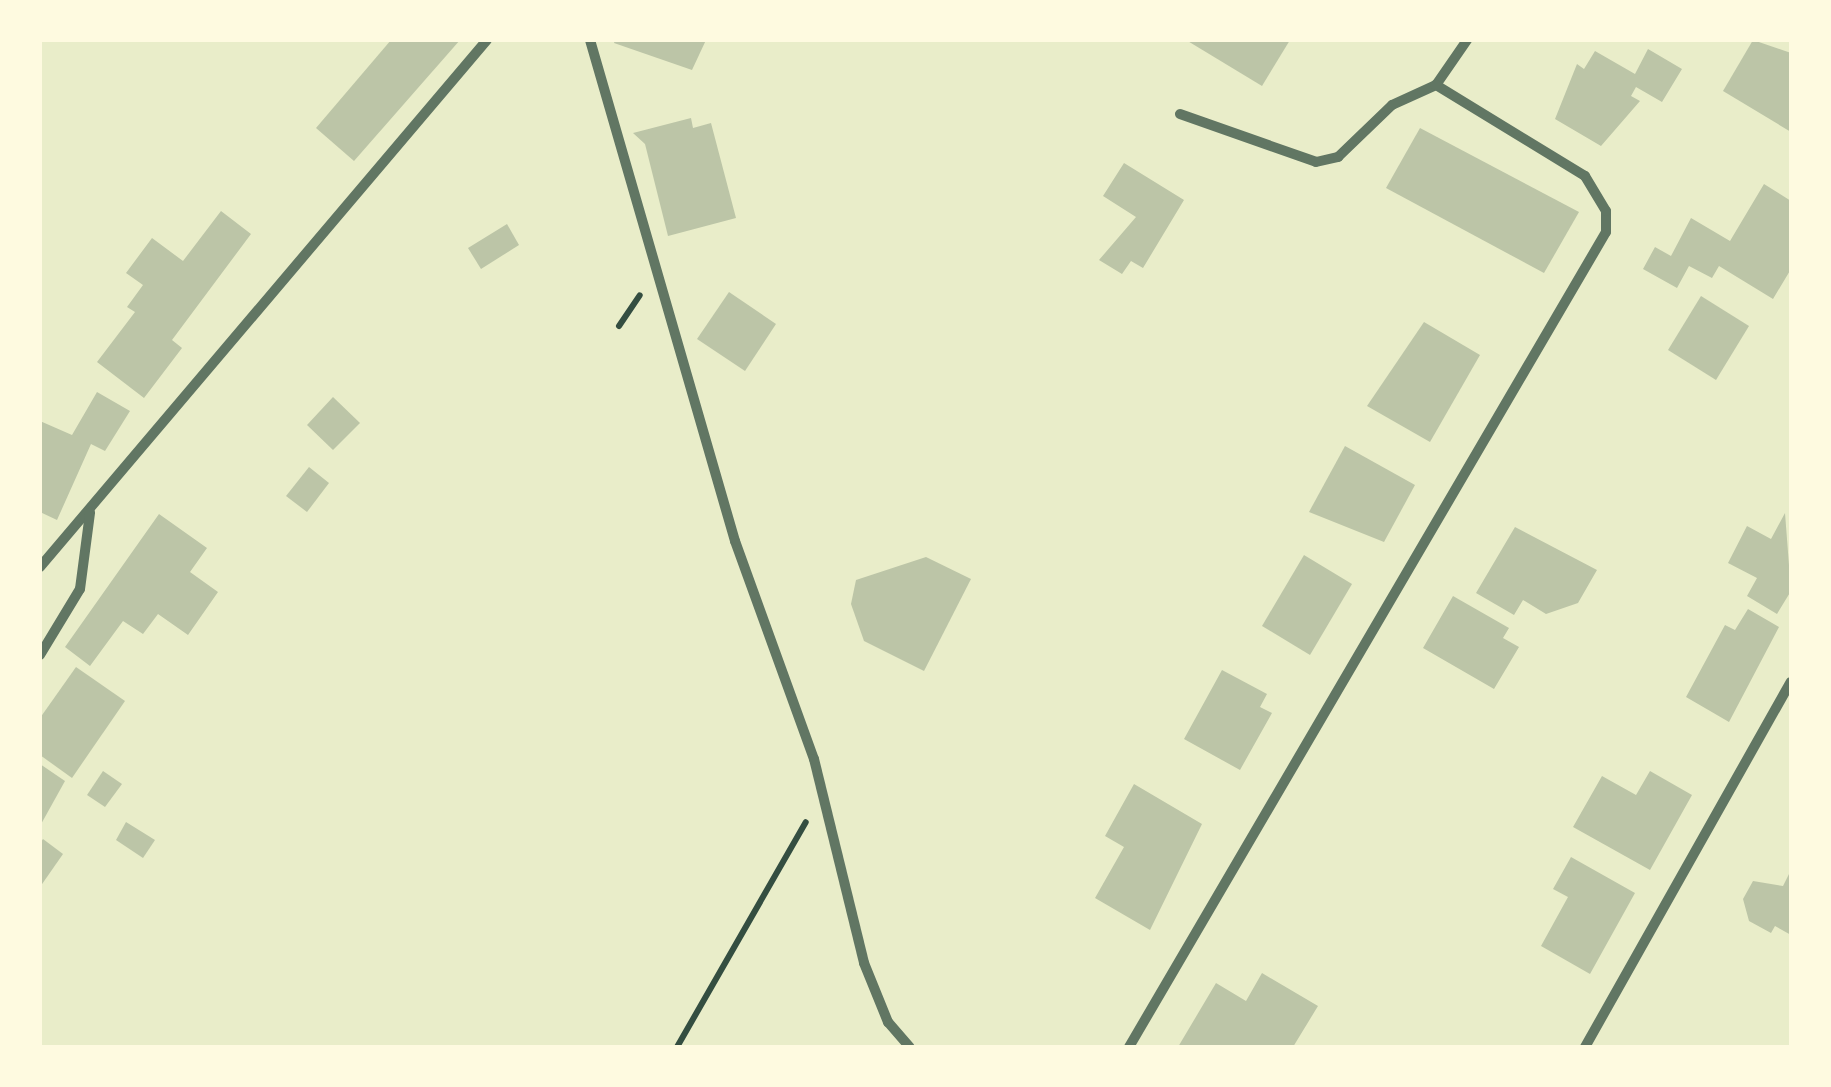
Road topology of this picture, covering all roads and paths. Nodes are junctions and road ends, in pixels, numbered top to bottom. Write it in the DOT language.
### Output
graph roads {
  1 [pos="487,40"];
  2 [pos="590,40"];
  3 [pos="1467,40"];
  4 [pos="1436,86"];
  5 [pos="1180,114"];
  6 [pos="90,513"];
  7 [pos="40,567"];
  8 [pos="40,655"];
  9 [pos="1791,682"];
  10 [pos="823,796"];
  11 [pos="678,1047"];
  12 [pos="910,1047"];
  13 [pos="1129,1047"];
  14 [pos="1585,1047"];
  1 -- 6 [label="street"];
  2 -- 10 [label="street"];
  3 -- 4 [label="street"];
  4 -- 5 [label="street"];
  4 -- 13 [label="street"];
  6 -- 7 [label="street"];
  6 -- 8 [label="street"];
  9 -- 14 [label="street"];
  10 -- 11 [label="path"];
  10 -- 12 [label="street"];
}
